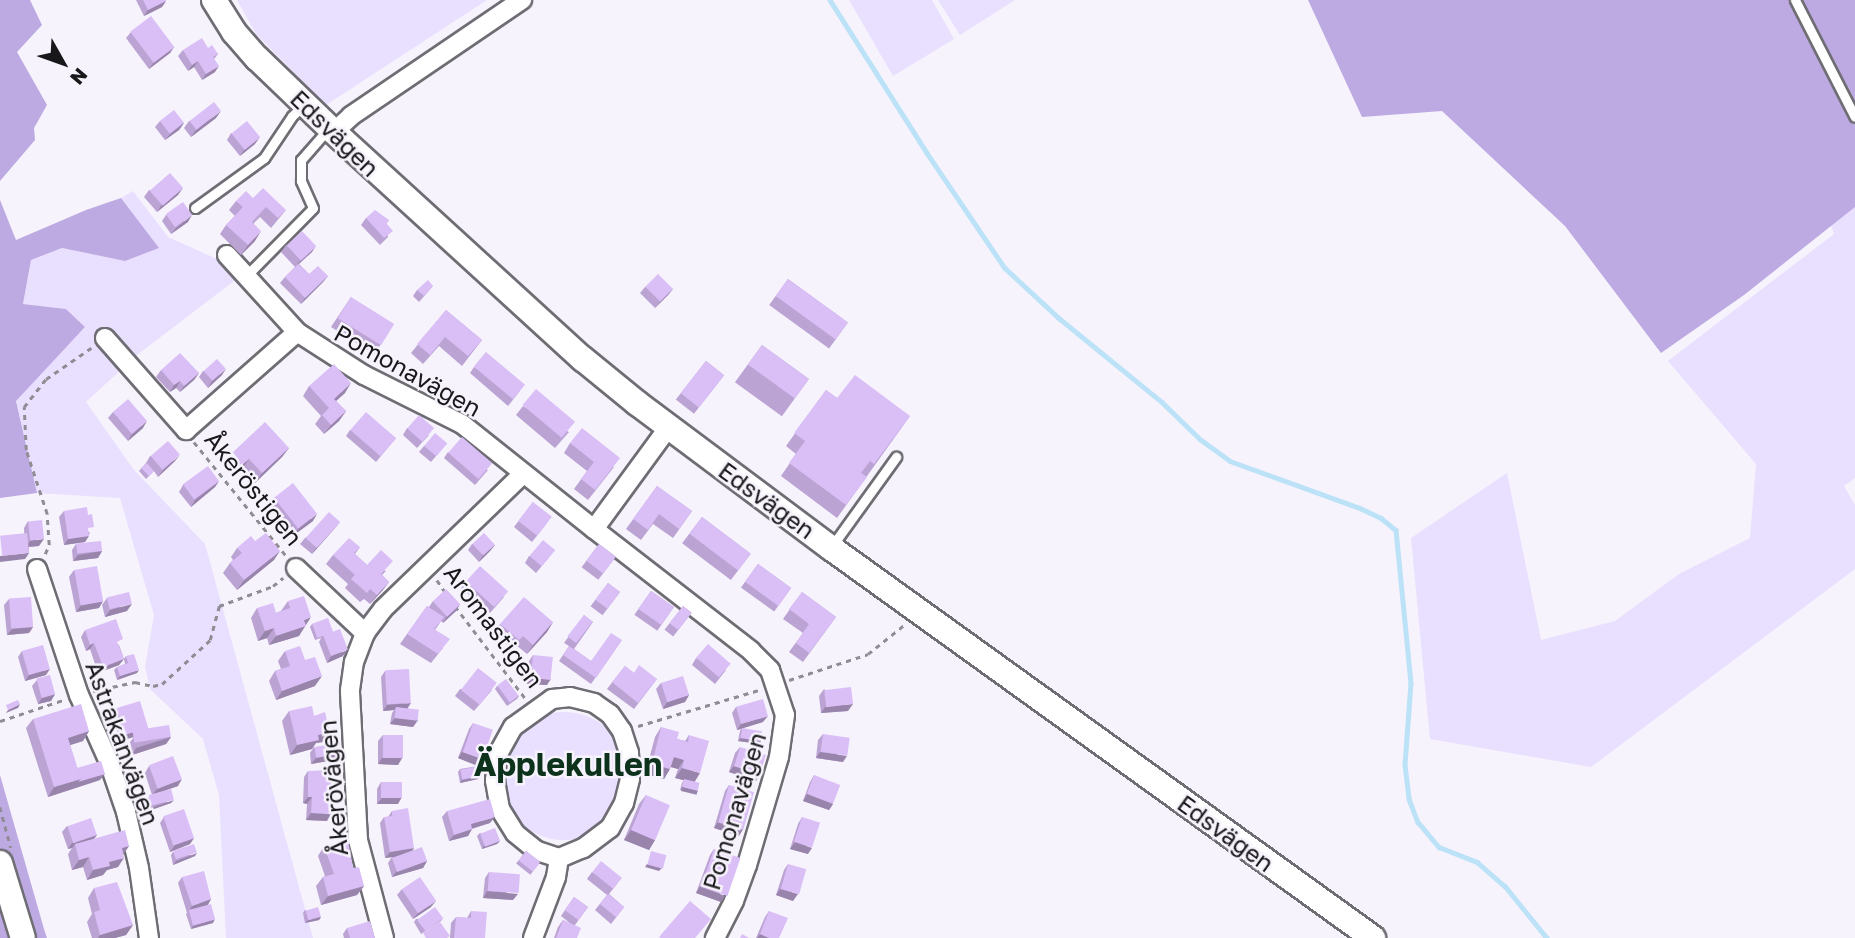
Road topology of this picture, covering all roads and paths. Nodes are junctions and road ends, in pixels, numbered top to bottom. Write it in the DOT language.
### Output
graph roads {
  1 [pos="214,0"];
  2 [pos="522,0"];
  3 [pos="1795,0"];
  4 [pos="305,104"];
  5 [pos="1855,117"];
  6 [pos="332,130"];
  7 [pos="195,208"];
  8 [pos="227,255"];
  9 [pos="244,277"];
  10 [pos="298,332"];
  11 [pos="105,338"];
  12 [pos="668,428"];
  13 [pos="186,430"];
  14 [pos="896,457"];
  15 [pos="522,475"];
  16 [pos="594,529"];
  17 [pos="831,548"];
  18 [pos="426,565"];
  19 [pos="296,568"];
  20 [pos="37,569"];
  21 [pos="447,595"];
  22 [pos="454,605"];
  23 [pos="921,611"];
  24 [pos="365,632"];
  25 [pos="776,684"];
  26 [pos="79,695"];
  27 [pos="534,709"];
  28 [pos="0,720"];
  29 [pos="622,731"];
  30 [pos="559,858"];
  31 [pos="0,863"];
  32 [pos="1369,937"];
  33 [pos="23,938"];
  34 [pos="149,938"];
  35 [pos="384,938"];
  36 [pos="533,938"];
  37 [pos="715,938"];
  1 -- 4 [label="street, Edsvägen"];
  2 -- 6 [label="street"];
  3 -- 5 [label="lane"];
  4 -- 6 [label="street, Edsvägen"];
  4 -- 7 [label="lane"];
  6 -- 9 [label="lane"];
  6 -- 12 [label="street, Edsvägen"];
  8 -- 9 [label="street, Pomonavägen"];
  9 -- 10 [label="street, Pomonavägen"];
  10 -- 13 [label="street, Pomonavägen"];
  10 -- 15 [label="street, Pomonavägen"];
  11 -- 13 [label="street"];
  11 -- 20 [label="path"];
  12 -- 16 [label="street"];
  12 -- 17 [label="street, Edsvägen"];
  13 -- 19 [label="path, Åkeröstigen"];
  14 -- 17 [label="lane"];
  15 -- 16 [label="street, Pomonavägen"];
  15 -- 18 [label="street, Åkerövägen"];
  16 -- 25 [label="street, Pomonavägen"];
  17 -- 23 [label="street, Edsvägen"];
  18 -- 21 [label="path, Aromastigen"];
  18 -- 24 [label="street, Åkerövägen"];
  19 -- 24 [label="street"];
  19 -- 26 [label="path"];
  20 -- 26 [label="street, Astrakanvägen"];
  22 -- 27 [label="path, Aromastigen"];
  23 -- 25 [label="path"];
  23 -- 32 [label="street, Edsvägen"];
  24 -- 35 [label="street, Åkerövägen"];
  25 -- 29 [label="path"];
  25 -- 37 [label="street, Pomonavägen"];
  26 -- 28 [label="path"];
  26 -- 34 [label="street, Astrakanvägen"];
  27 -- 29 [label="street"];
  27 -- 30 [label="street"];
  29 -- 30 [label="street"];
  30 -- 36 [label="street"];
  31 -- 33 [label="street"];
}
